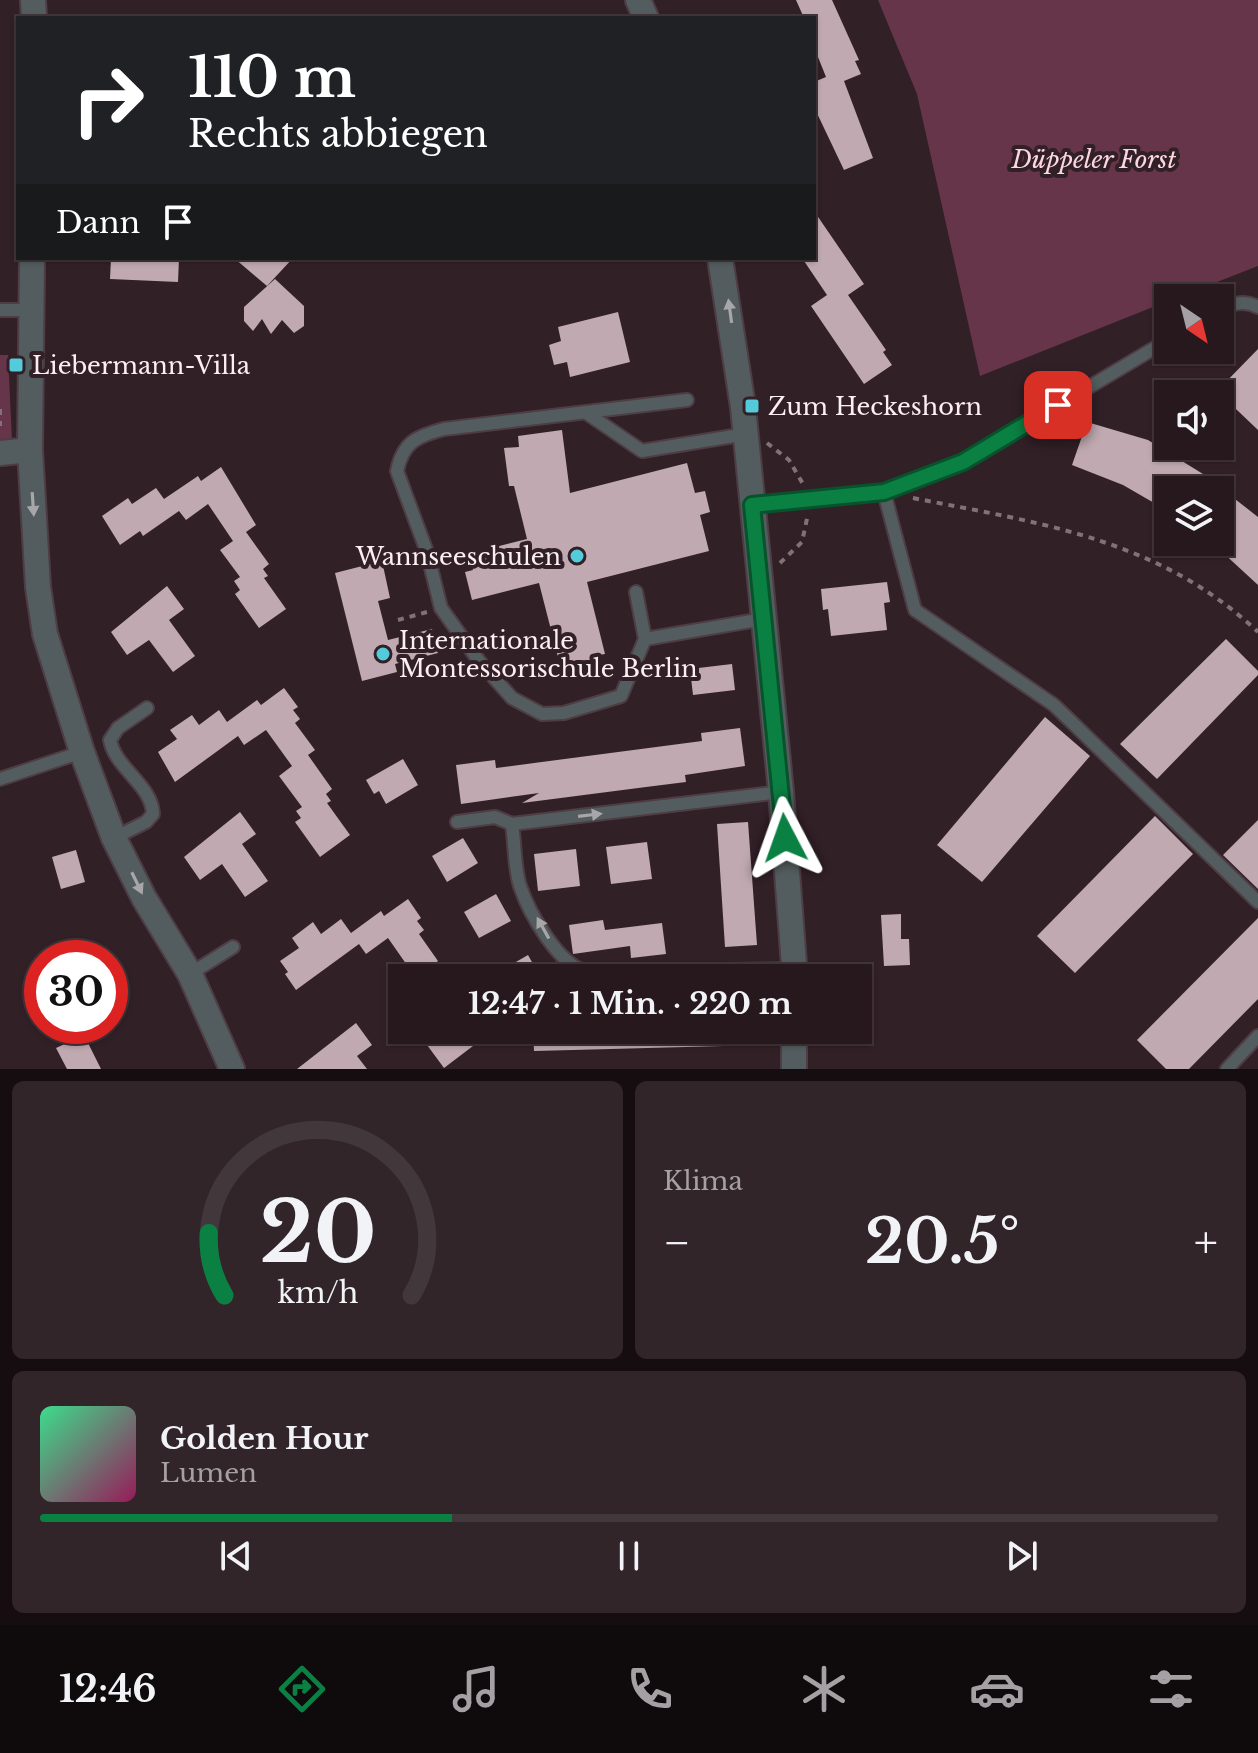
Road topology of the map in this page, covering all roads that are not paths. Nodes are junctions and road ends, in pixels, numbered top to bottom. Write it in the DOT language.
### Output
graph roads {
  1 [pos="32,260"];
  2 [pos="720,260"];
  3 [pos="1234,303"];
  4 [pos="1258,307"];
  5 [pos="0,310"];
  6 [pos="32,310"];
  7 [pos="1154,348"];
  8 [pos="687,400"];
  9 [pos="585,412"];
  10 [pos="746,430"];
  11 [pos="30,450"];
  12 [pos="0,453"];
  13 [pos="884,492"];
  14 [pos="752,505"];
  15 [pos="636,592"];
  16 [pos="764,619"];
  17 [pos="645,639"];
  18 [pos="147,708"];
  19 [pos="82,752"];
  20 [pos="0,779"];
  21 [pos="781,792"];
  22 [pos="457,822"];
  23 [pos="512,824"];
  24 [pos="114,838"];
  25 [pos="1258,902"];
  26 [pos="233,947"];
  27 [pos="568,964"];
  28 [pos="794,964"];
  29 [pos="190,974"];
  30 [pos="1258,1036"];
  31 [pos="794,1044"];
  32 [pos="232,1069"];
  33 [pos="794,1069"];
  34 [pos="1227,1069"];
  1 -- 6 [label="street"];
  10 -- 2 [label="street, one-way"];
  3 -- 4 [label="lane"];
  5 -- 6 [label="lane"];
  6 -- 11 [label="street"];
  7 -- 13 [label="lane"];
  8 -- 9 [label="lane"];
  9 -- 10 [label="lane"];
  9 -- 17 [label="lane"];
  10 -- 14 [label="street"];
  11 -- 12 [label="street"];
  11 -- 19 [label="street, one-way"];
  13 -- 14 [label="lane"];
  13 -- 25 [label="lane"];
  14 -- 16 [label="street"];
  15 -- 17 [label="lane"];
  16 -- 17 [label="lane"];
  16 -- 21 [label="street"];
  18 -- 24 [label="lane"];
  19 -- 20 [label="lane"];
  19 -- 24 [label="street"];
  23 -- 21 [label="lane, one-way"];
  21 -- 28 [label="street"];
  22 -- 23 [label="lane"];
  27 -- 23 [label="lane, one-way"];
  24 -- 29 [label="street, one-way"];
  26 -- 29 [label="lane"];
  29 -- 32 [label="street"];
  30 -- 34 [label="lane"];
  31 -- 33 [label="street"];
}
